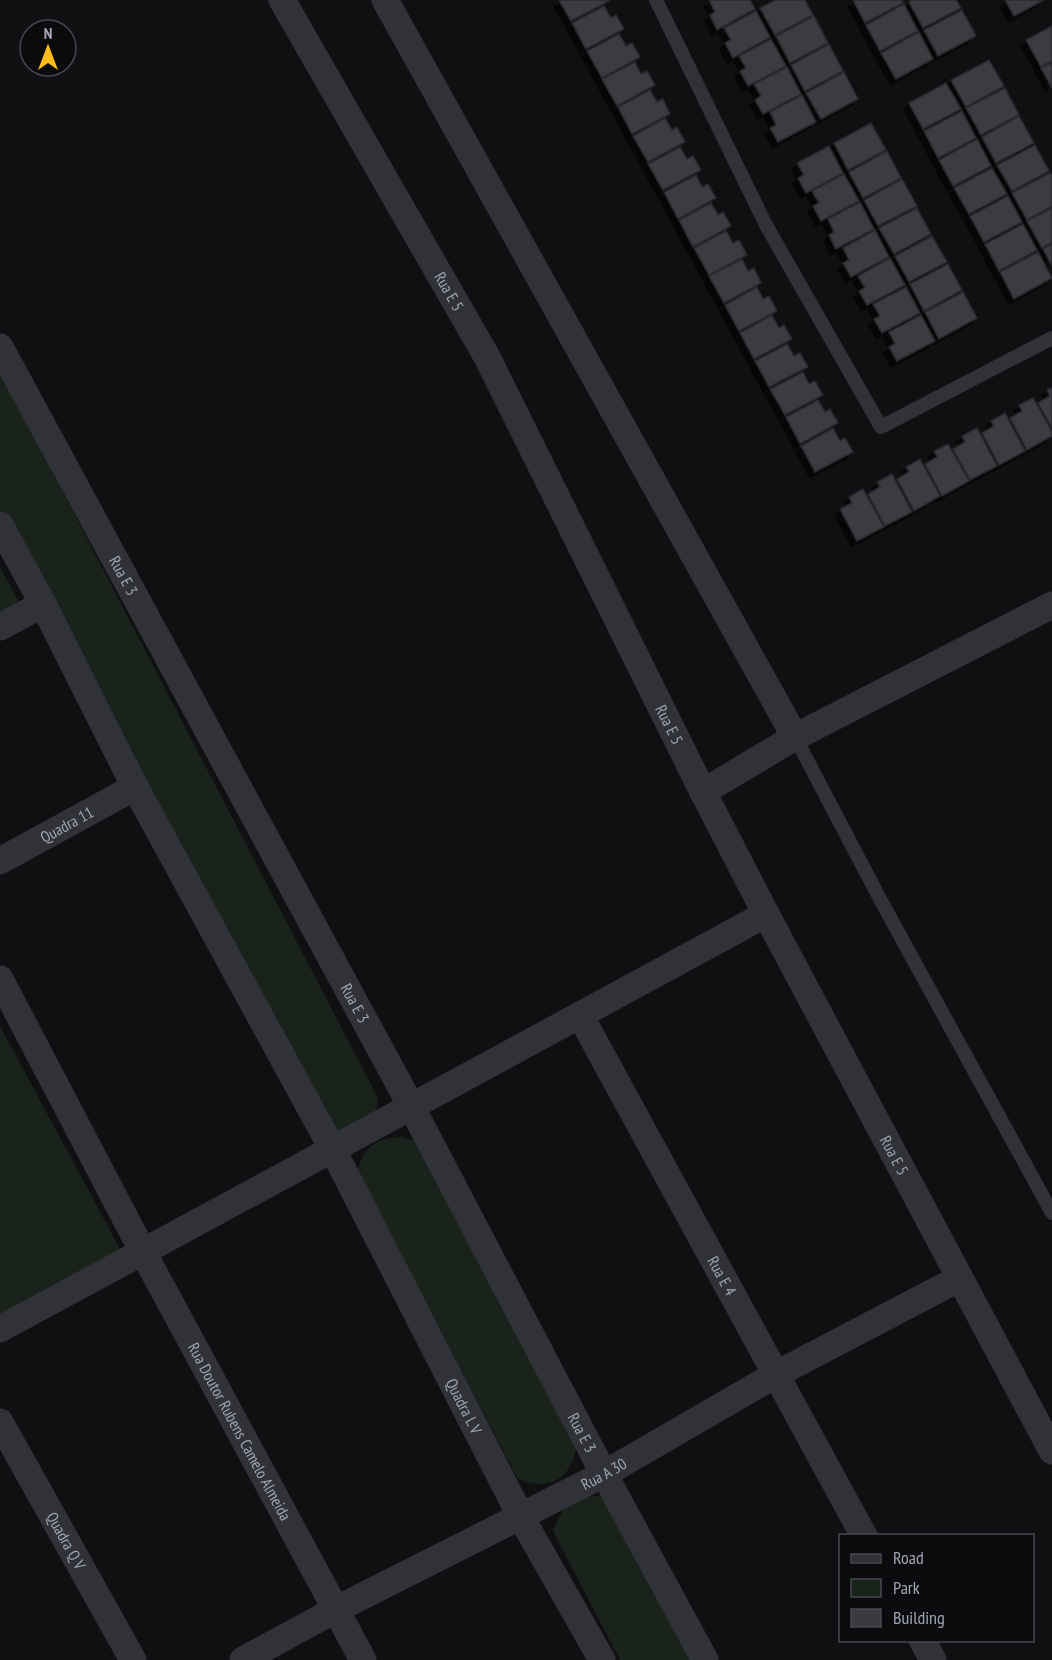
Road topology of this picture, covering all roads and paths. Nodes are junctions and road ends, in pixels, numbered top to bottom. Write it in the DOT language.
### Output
graph roads {
  1 [pos="282,0"];
  2 [pos="385,0"];
  3 [pos="656,0"];
  4 [pos="1052,338"];
  5 [pos="0,347"];
  6 [pos="0,525"];
  7 [pos="43,604"];
  8 [pos="1052,605"];
  9 [pos="0,627"];
  10 [pos="795,737"];
  11 [pos="135,787"];
  12 [pos="703,792"];
  13 [pos="0,861"];
  14 [pos="766,914"];
  15 [pos="0,979"];
  16 [pos="580,1016"];
  17 [pos="411,1106"];
  18 [pos="333,1150"];
  19 [pos="1052,1214"];
  20 [pos="143,1252"];
  21 [pos="960,1278"];
  22 [pos="0,1329"];
  23 [pos="775,1375"];
  24 [pos="0,1422"];
  25 [pos="1052,1451"];
  26 [pos="604,1474"];
  27 [pos="521,1517"];
  28 [pos="863,1534"];
  29 [pos="335,1610"];
  30 [pos="923,1642"];
  31 [pos="133,1660"];
  32 [pos="243,1660"];
  33 [pos="363,1660"];
  34 [pos="602,1660"];
  35 [pos="705,1660"];
  36 [pos="933,1660"];
  1 -- 12 [label="street, Rua E 5"];
  2 -- 10 [label="street"];
  3 -- 4 [label="lane"];
  5 -- 17 [label="street, Rua E 3"];
  6 -- 7 [label="street, Quadra L V"];
  7 -- 9 [label="street"];
  7 -- 11 [label="street, Quadra L V"];
  8 -- 10 [label="street"];
  10 -- 12 [label="street"];
  10 -- 19 [label="lane"];
  11 -- 13 [label="street, Quadra 11"];
  11 -- 18 [label="street, Quadra L V"];
  12 -- 14 [label="street, Rua E 5"];
  14 -- 16 [label="street"];
  14 -- 21 [label="street, Rua E 5"];
  15 -- 20 [label="street, Rua Doutor Rubens Camelo Almeida"];
  16 -- 17 [label="street"];
  16 -- 23 [label="street, Rua E 4"];
  17 -- 18 [label="street"];
  17 -- 26 [label="street, Rua E 3"];
  18 -- 20 [label="street"];
  18 -- 27 [label="street, Quadra L V"];
  20 -- 22 [label="street"];
  20 -- 29 [label="street, Rua Doutor Rubens Camelo Almeida"];
  21 -- 23 [label="street, Rua A 30"];
  21 -- 25 [label="street, Rua E 5"];
  23 -- 26 [label="street, Rua A 30"];
  23 -- 28 [label="street, Rua E 4"];
  24 -- 31 [label="street, Quadra Q V"];
  26 -- 27 [label="street, Rua A 30"];
  26 -- 35 [label="street, Rua E 3"];
  27 -- 29 [label="street, Rua A 30"];
  27 -- 34 [label="street, Quadra L V"];
  29 -- 32 [label="street, Rua A 30"];
  29 -- 33 [label="street, Rua Doutor Rubens Camelo Almeida"];
  30 -- 36 [label="street"];
}
